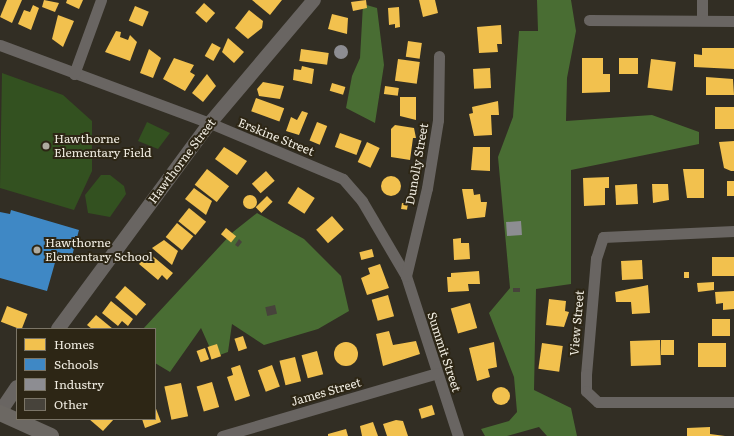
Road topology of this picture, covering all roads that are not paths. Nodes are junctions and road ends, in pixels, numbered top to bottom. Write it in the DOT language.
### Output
graph roads {
  1 [pos="102,0"];
  2 [pos="314,0"];
  3 [pos="702,0"];
  4 [pos="589,20"];
  5 [pos="702,20"];
  6 [pos="734,21"];
  7 [pos="0,46"];
  8 [pos="439,56"];
  9 [pos="74,74"];
  10 [pos="210,123"];
  11 [pos="734,231"];
  12 [pos="406,276"];
  13 [pos="59,328"];
  14 [pos="437,373"];
  15 [pos="16,388"];
  16 [pos="734,402"];
  17 [pos="0,412"];
  18 [pos="16,420"];
  19 [pos="17,420"];
  20 [pos="51,436"];
  21 [pos="222,436"];
  22 [pos="458,436"];
  1 -- 9 [label="street"];
  2 -- 10 [label="street, Hawthorne Street"];
  3 -- 5 [label="street"];
  4 -- 5 [label="street"];
  5 -- 6 [label="street"];
  7 -- 9 [label="street, Erskine Street"];
  8 -- 12 [label="street, Dunolly Street"];
  9 -- 10 [label="street, Erskine Street"];
  10 -- 12 [label="street, Erskine Street"];
  10 -- 13 [label="street, Hawthorne Street"];
  11 -- 16 [label="street, View Street"];
  12 -- 14 [label="street, Summit Street"];
  14 -- 21 [label="street, James Street"];
  14 -- 22 [label="street, Summit Street"];
  15 -- 17 [label="street"];
  17 -- 18 [label="main road"];
  19 -- 20 [label="main road"];
}
